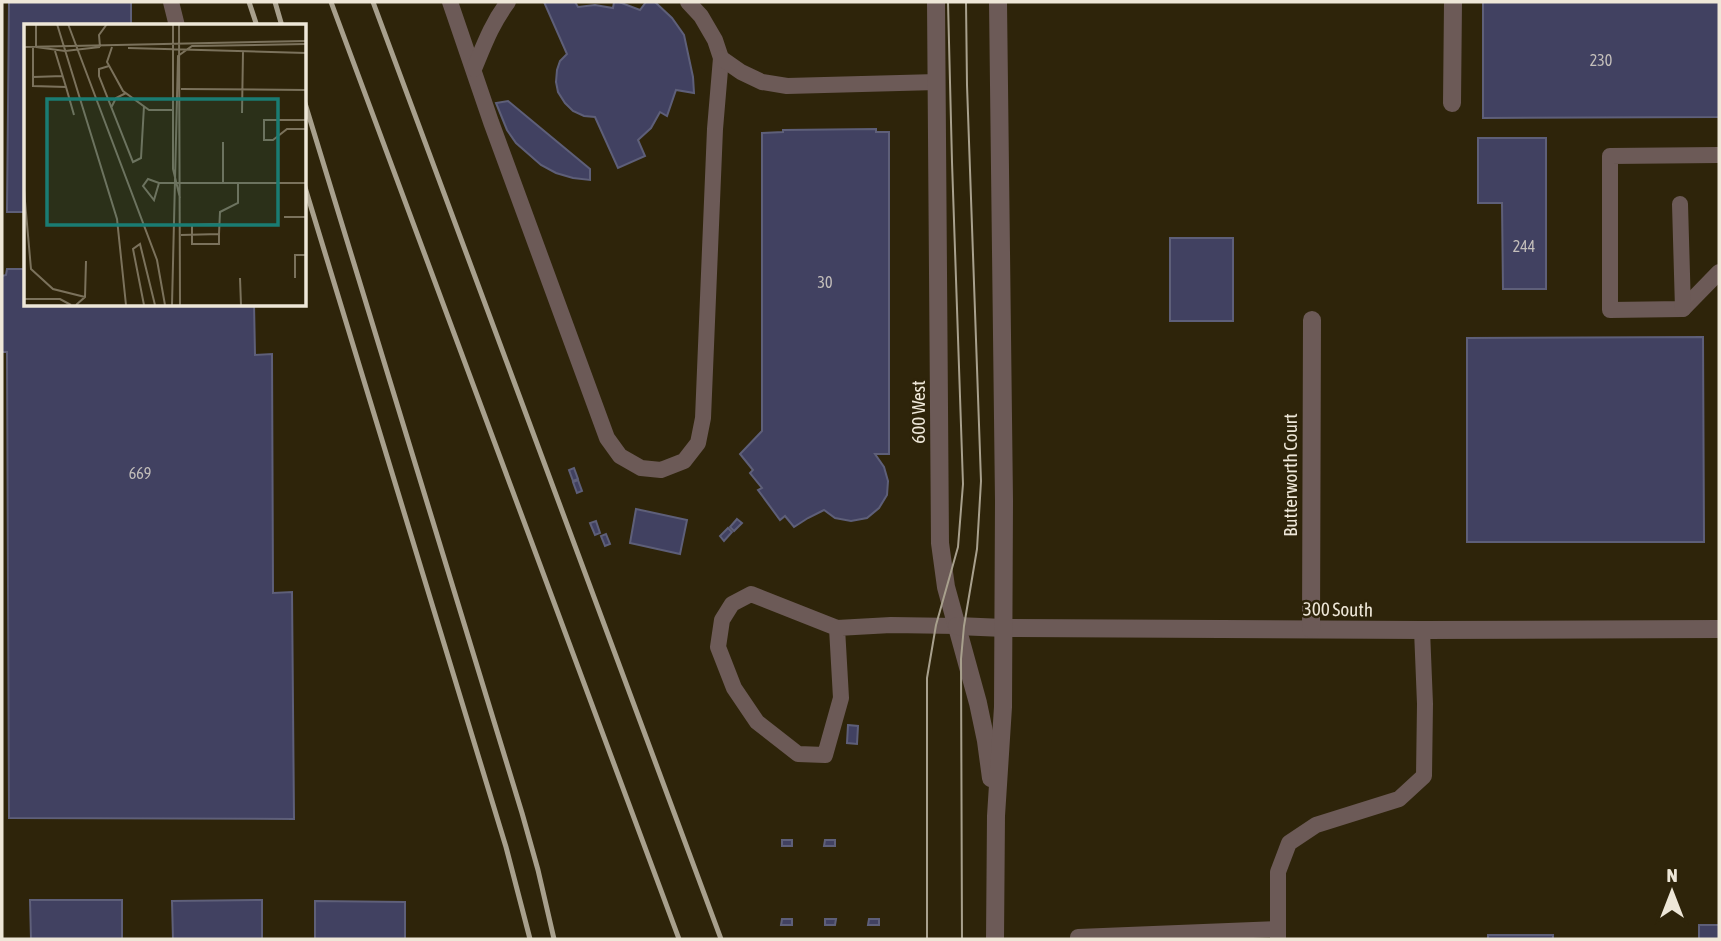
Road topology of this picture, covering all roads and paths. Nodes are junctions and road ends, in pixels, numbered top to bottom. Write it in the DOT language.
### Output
graph roads {
  1 [pos="171,2"];
  2 [pos="450,2"];
  3 [pos="508,2"];
  4 [pos="688,2"];
  5 [pos="936,2"];
  6 [pos="998,2"];
  7 [pos="1453,2"];
  8 [pos="176,24"];
  9 [pos="721,58"];
  10 [pos="474,69"];
  11 [pos="937,82"];
  12 [pos="1452,103"];
  13 [pos="1719,155"];
  14 [pos="1680,204"];
  15 [pos="1719,272"];
  16 [pos="1683,309"];
  17 [pos="1312,320"];
  18 [pos="957,626"];
  19 [pos="837,628"];
  20 [pos="1004,628"];
  21 [pos="1311,629"];
  22 [pos="1719,629"];
  23 [pos="1422,630"];
  24 [pos="996,816"];
  25 [pos="1278,934"];
  26 [pos="995,939"];
  27 [pos="1078,939"];
  1 -- 8 [label="lane"];
  2 -- 10 [label="lane"];
  3 -- 10 [label="lane"];
  4 -- 9 [label="lane"];
  5 -- 11 [label="street, 600 West"];
  6 -- 20 [label="street, 600 West"];
  7 -- 12 [label="street"];
  9 -- 10 [label="lane"];
  9 -- 11 [label="lane"];
  11 -- 18 [label="street, 600 West"];
  13 -- 16 [label="lane"];
  14 -- 16 [label="lane"];
  15 -- 16 [label="lane"];
  17 -- 21 [label="street, Butterworth Court"];
  18 -- 19 [label="lane"];
  18 -- 20 [label="street, 300 South"];
  18 -- 24 [label="street, 600 West"];
  19 -- 19 [label="lane"];
  20 -- 21 [label="street, 300 South"];
  20 -- 24 [label="street, 600 West"];
  21 -- 23 [label="street, 300 South"];
  22 -- 23 [label="street, 300 South"];
  23 -- 25 [label="lane"];
  24 -- 26 [label="street, 600 West"];
  25 -- 27 [label="lane"];
}
